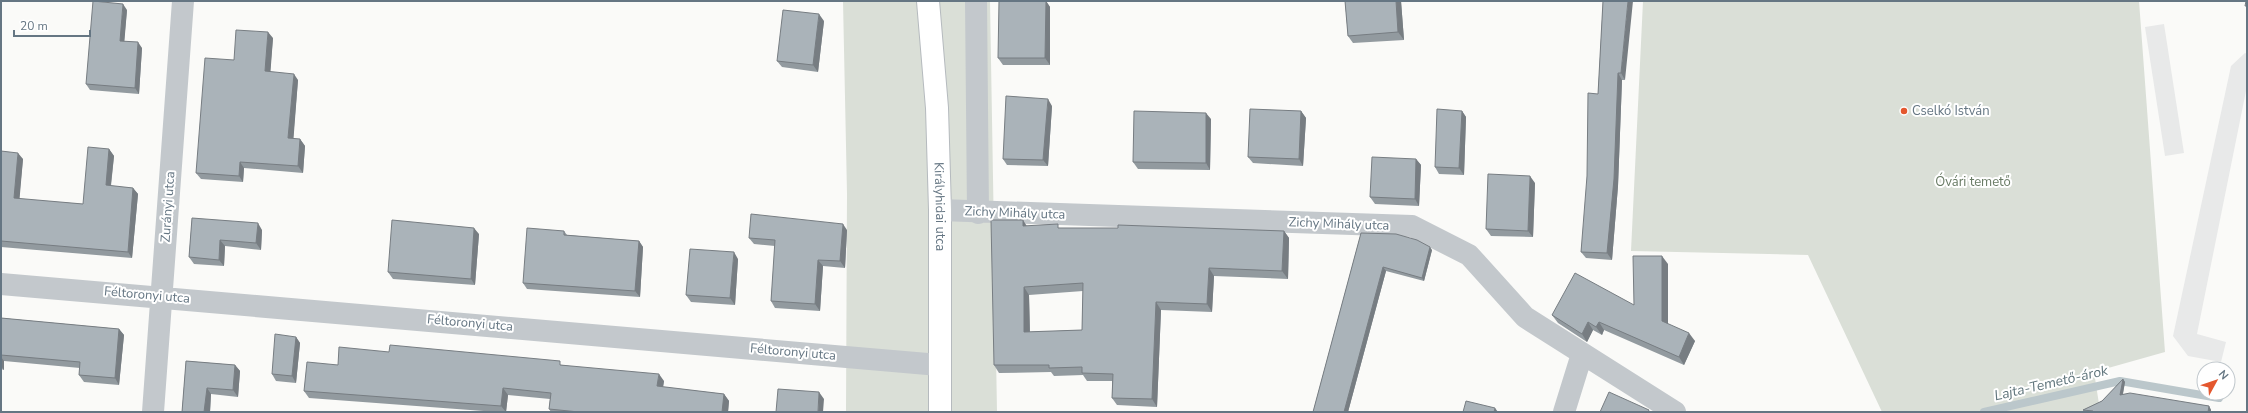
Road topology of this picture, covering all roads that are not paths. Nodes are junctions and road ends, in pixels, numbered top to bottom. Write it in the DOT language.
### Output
graph roads {
  1 [pos="183,1"];
  2 [pos="928,1"];
  3 [pos="976,1"];
  4 [pos="940,210"];
  5 [pos="978,213"];
  6 [pos="1,284"];
  7 [pos="161,296"];
  8 [pos="1582,354"];
  9 [pos="939,364"];
  10 [pos="152,412"];
  11 [pos="940,412"];
  12 [pos="1564,412"];
  13 [pos="1675,412"];
  1 -- 7 [label="street, Zurányi utca"];
  2 -- 4 [label="main road, Királyhidai utca"];
  3 -- 5 [label="street"];
  4 -- 5 [label="street, Zichy Mihály utca"];
  4 -- 9 [label="main road, Királyhidai utca"];
  5 -- 8 [label="street, Zichy Mihály utca"];
  6 -- 7 [label="street, Féltoronyi utca"];
  7 -- 9 [label="street, Féltoronyi utca"];
  7 -- 10 [label="street, Zurányi utca"];
  8 -- 12 [label="street"];
  8 -- 13 [label="street, Zichy Mihály utca"];
  9 -- 11 [label="main road, Királyhidai utca"];
}
